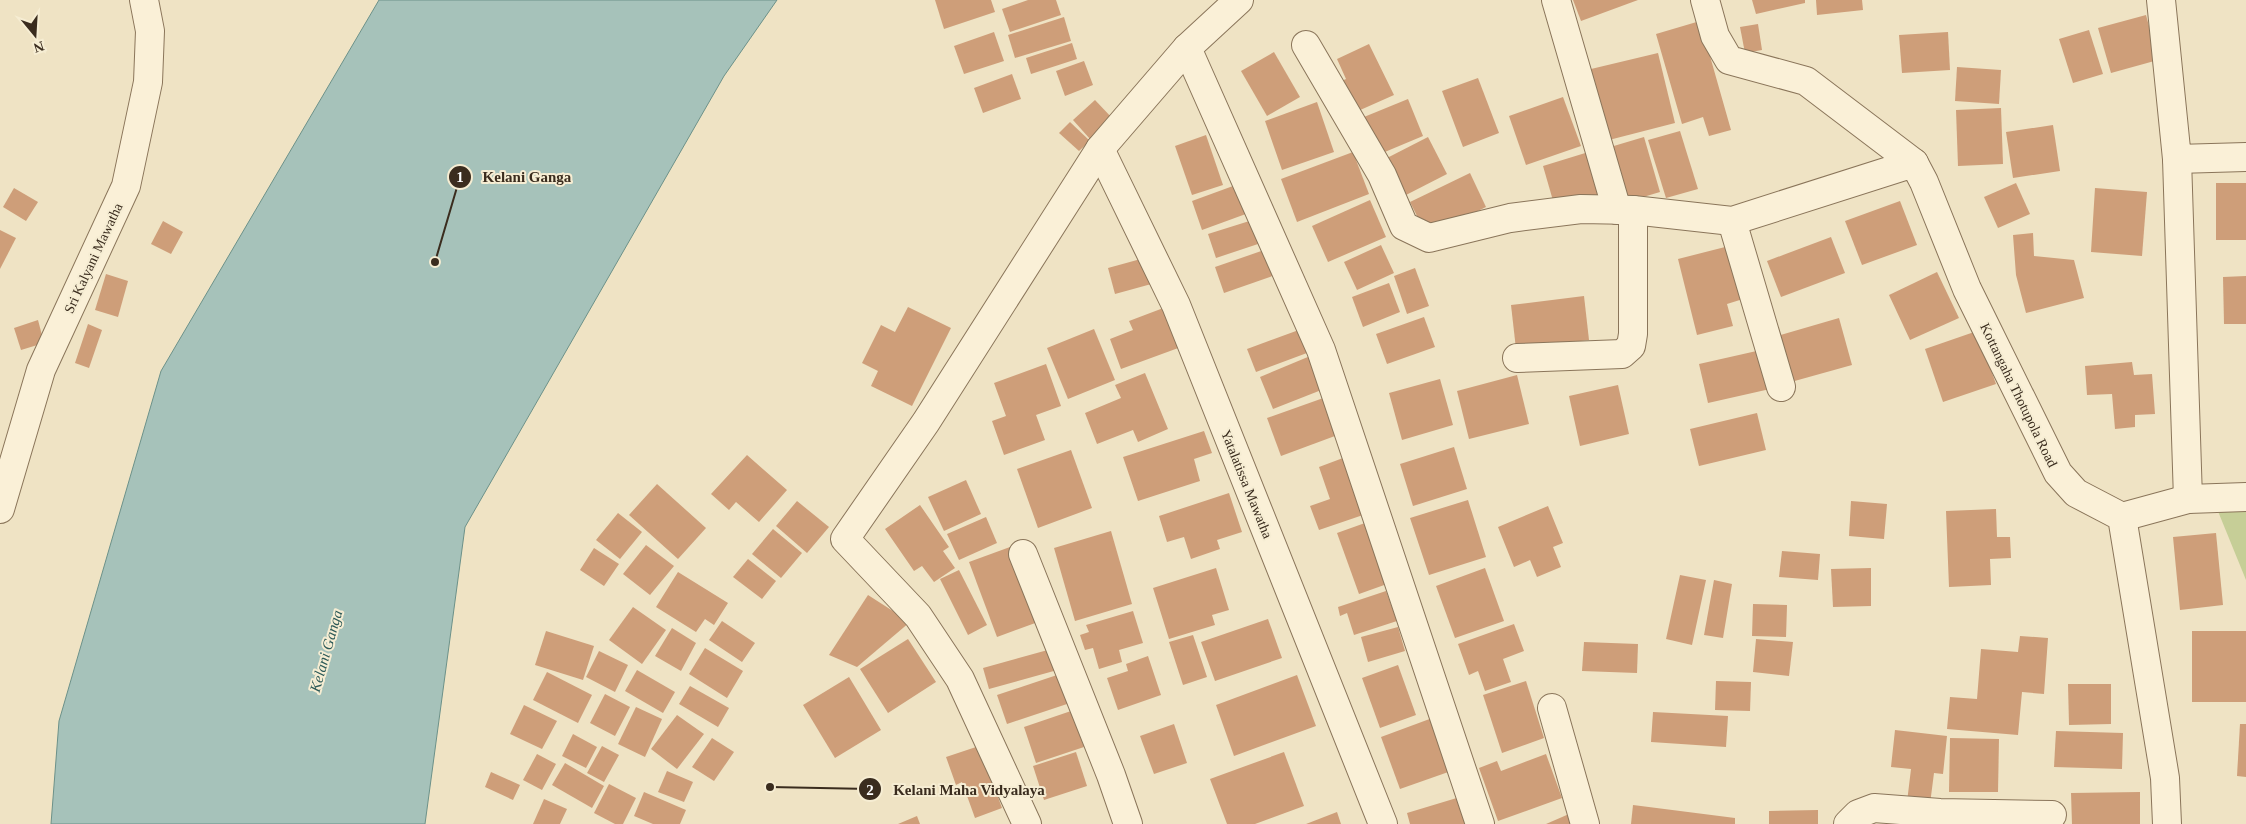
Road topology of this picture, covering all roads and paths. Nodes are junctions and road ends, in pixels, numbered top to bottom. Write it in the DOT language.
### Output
graph roads {
  1 [pos="144,0"];
  2 [pos="1239,0"];
  3 [pos="1556,0"];
  4 [pos="1705,0"];
  5 [pos="2161,0"];
  6 [pos="1306,45"];
  7 [pos="1187,48"];
  8 [pos="1100,150"];
  9 [pos="2246,157"];
  10 [pos="2177,159"];
  11 [pos="1914,163"];
  12 [pos="1625,210"];
  13 [pos="1732,221"];
  14 [pos="1517,358"];
  15 [pos="1780,387"];
  16 [pos="2246,497"];
  17 [pos="2188,499"];
  18 [pos="0,509"];
  19 [pos="2122,517"];
  20 [pos="1023,554"];
  21 [pos="1552,708"];
  22 [pos="2052,816"];
  23 [pos="1027,824"];
  24 [pos="1128,824"];
  25 [pos="1384,824"];
  26 [pos="1480,824"];
  27 [pos="1585,824"];
  28 [pos="1848,824"];
  29 [pos="2167,824"];
  1 -- 18 [label="street, Sri Kalyani Mawatha"];
  2 -- 7 [label="street"];
  3 -- 12 [label="street"];
  4 -- 11 [label="street"];
  5 -- 10 [label="street"];
  6 -- 12 [label="street"];
  7 -- 8 [label="street"];
  7 -- 26 [label="street"];
  8 -- 23 [label="street"];
  8 -- 25 [label="street, Yatalatissa Mawatha"];
  9 -- 10 [label="street"];
  10 -- 17 [label="street"];
  11 -- 13 [label="street"];
  11 -- 19 [label="street, Kottangaha Thotupola Road"];
  12 -- 13 [label="street"];
  12 -- 14 [label="street"];
  13 -- 15 [label="street"];
  16 -- 17 [label="street"];
  17 -- 19 [label="street"];
  19 -- 29 [label="street"];
  20 -- 24 [label="street"];
  21 -- 27 [label="street"];
  22 -- 28 [label="street"];
}
